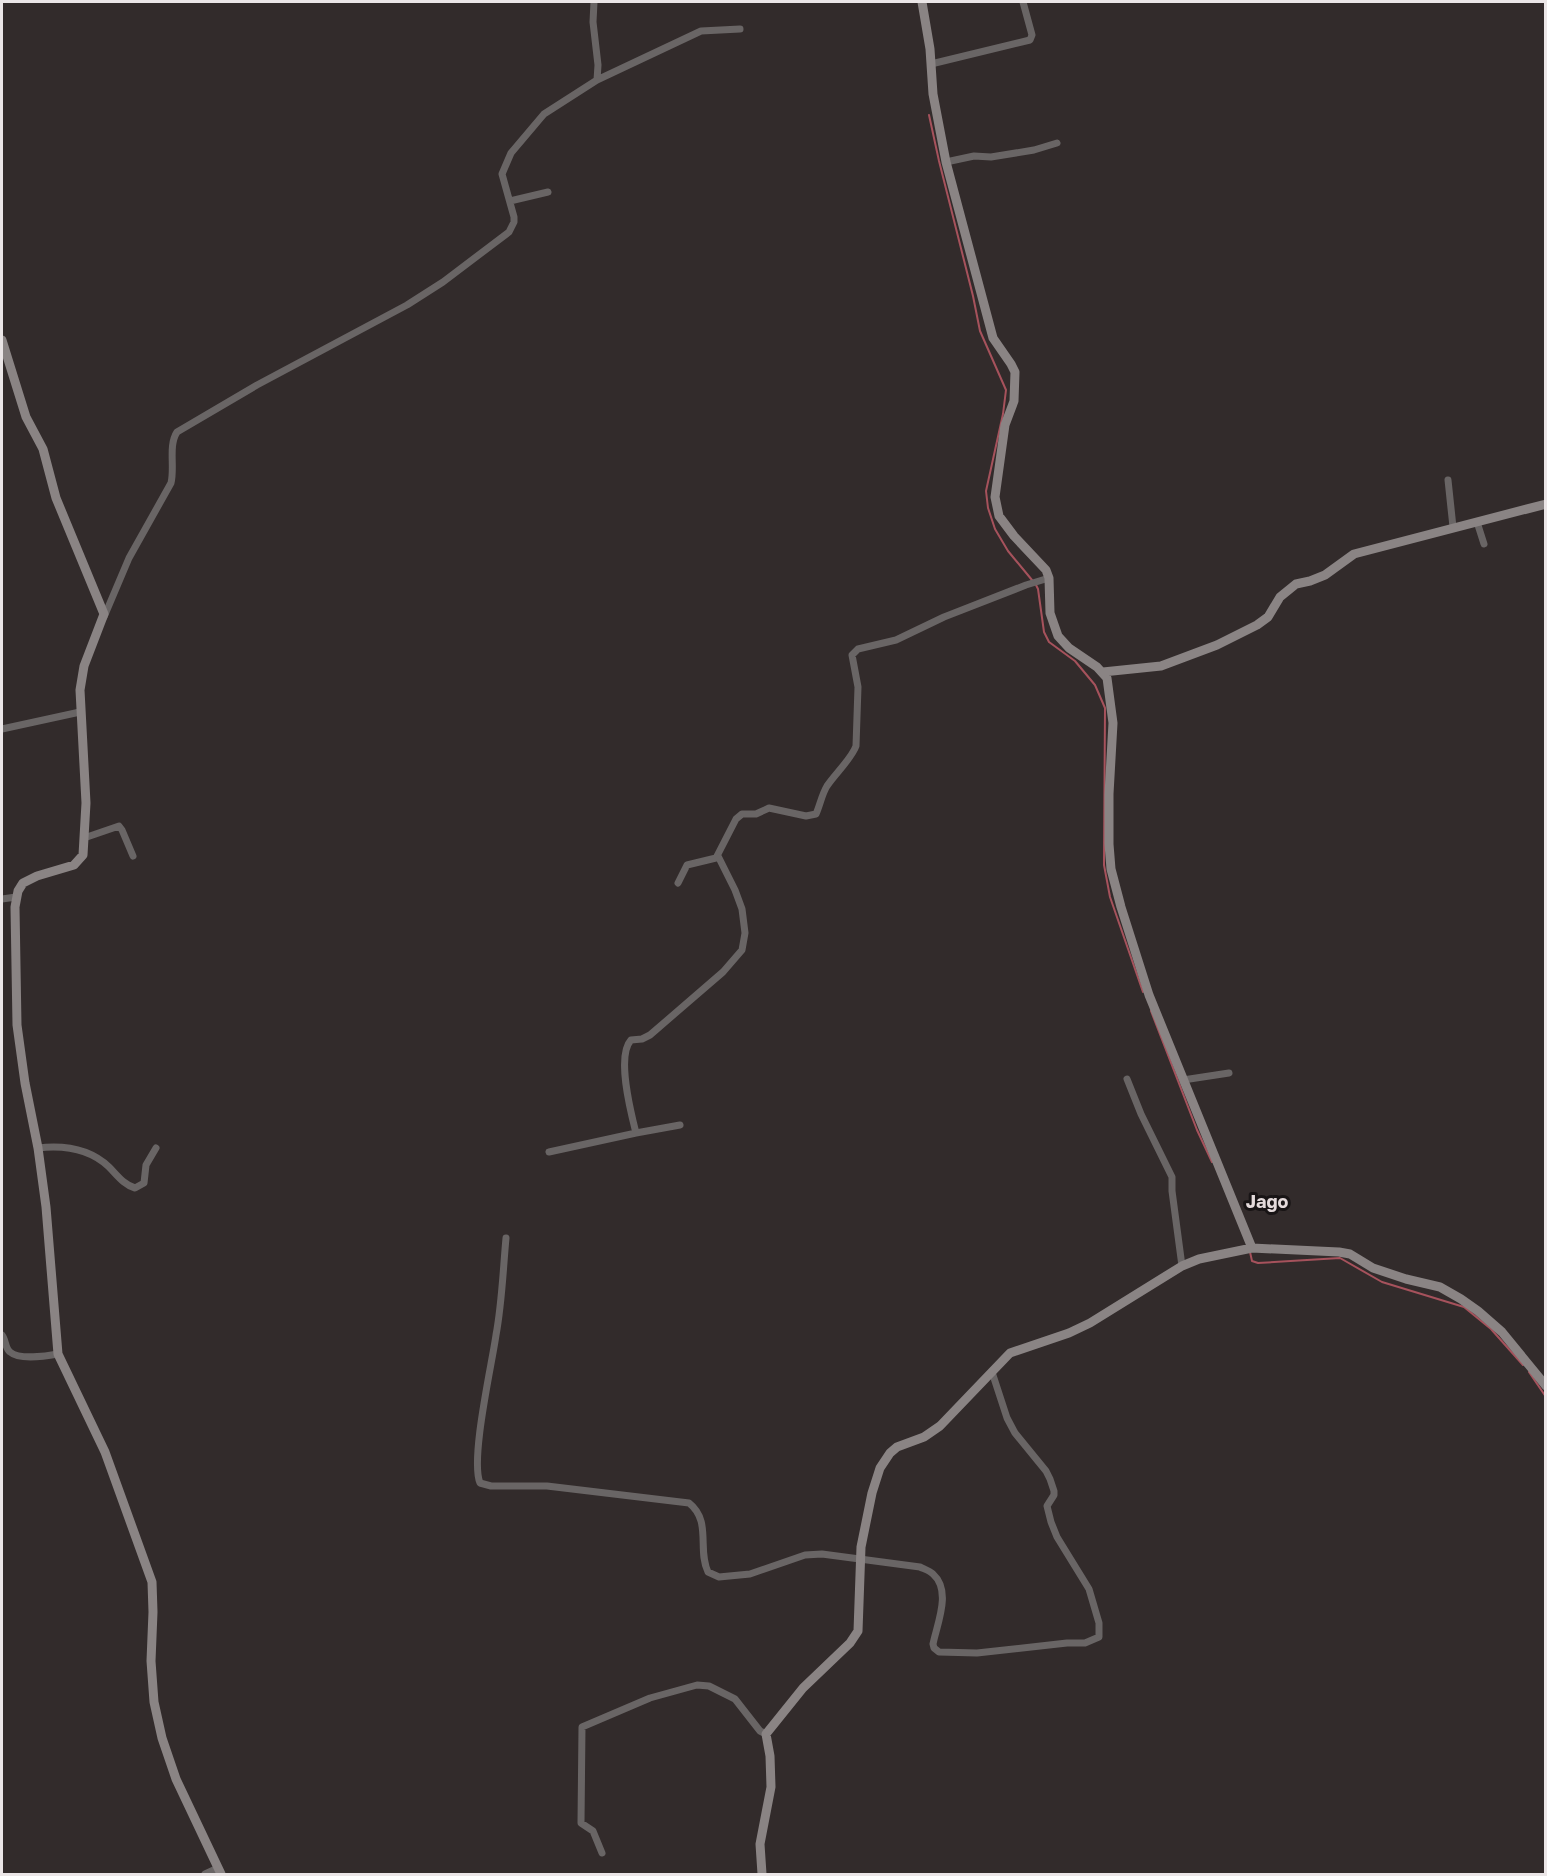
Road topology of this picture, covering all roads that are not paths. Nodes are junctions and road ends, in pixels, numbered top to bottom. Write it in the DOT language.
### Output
graph roads {
  1 [pos="594,2"];
  2 [pos="922,2"];
  3 [pos="1023,2"];
  4 [pos="740,28"];
  5 [pos="932,64"];
  6 [pos="597,80"];
  7 [pos="1057,143"];
  8 [pos="946,162"];
  9 [pos="548,192"];
  10 [pos="510,201"];
  11 [pos="2,340"];
  12 [pos="1448,480"];
  13 [pos="1545,504"];
  14 [pos="1477,522"];
  15 [pos="1453,527"];
  16 [pos="1484,544"];
  17 [pos="1046,579"];
  18 [pos="104,617"];
  19 [pos="1103,672"];
  20 [pos="80,712"];
  21 [pos="2,729"];
  22 [pos="84,838"];
  23 [pos="718,855"];
  24 [pos="133,856"];
  25 [pos="678,883"];
  26 [pos="16,897"];
  27 [pos="2,899"];
  28 [pos="1229,1073"];
  29 [pos="1127,1079"];
  30 [pos="1183,1080"];
  31 [pos="680,1125"];
  32 [pos="636,1133"];
  33 [pos="38,1148"];
  34 [pos="156,1148"];
  35 [pos="549,1152"];
  36 [pos="506,1238"];
  37 [pos="1249,1248"];
  38 [pos="1182,1266"];
  39 [pos="2,1335"];
  40 [pos="58,1354"];
  41 [pos="992,1372"];
  42 [pos="1545,1386"];
  43 [pos="861,1560"];
  44 [pos="766,1734"];
  45 [pos="602,1853"];
  46 [pos="219,1871"];
  47 [pos="205,1875"];
  48 [pos="762,1875"];
  1 -- 6 [label="street"];
  2 -- 5 [label="street"];
  3 -- 5 [label="street"];
  4 -- 6 [label="street"];
  5 -- 8 [label="street"];
  6 -- 10 [label="street"];
  7 -- 8 [label="street"];
  8 -- 17 [label="street"];
  9 -- 10 [label="street"];
  10 -- 18 [label="street"];
  11 -- 18 [label="street"];
  12 -- 15 [label="street"];
  13 -- 14 [label="street"];
  14 -- 15 [label="street"];
  14 -- 16 [label="street"];
  15 -- 19 [label="street"];
  17 -- 19 [label="street"];
  17 -- 23 [label="street"];
  18 -- 20 [label="street"];
  19 -- 30 [label="street"];
  20 -- 21 [label="street"];
  20 -- 22 [label="street"];
  22 -- 24 [label="street"];
  22 -- 26 [label="street"];
  23 -- 25 [label="street"];
  23 -- 32 [label="street"];
  26 -- 27 [label="street"];
  26 -- 33 [label="street"];
  28 -- 30 [label="street"];
  29 -- 38 [label="street"];
  30 -- 37 [label="street"];
  31 -- 32 [label="street"];
  32 -- 35 [label="street"];
  33 -- 34 [label="street"];
  33 -- 40 [label="street"];
  36 -- 43 [label="street"];
  37 -- 38 [label="street"];
  37 -- 42 [label="street"];
  38 -- 41 [label="street"];
  39 -- 40 [label="street"];
  40 -- 46 [label="street"];
  41 -- 43 [label="street"];
  41 -- 43 [label="street"];
  43 -- 44 [label="street"];
  44 -- 45 [label="street"];
  44 -- 48 [label="street"];
  46 -- 47 [label="street"];
}
